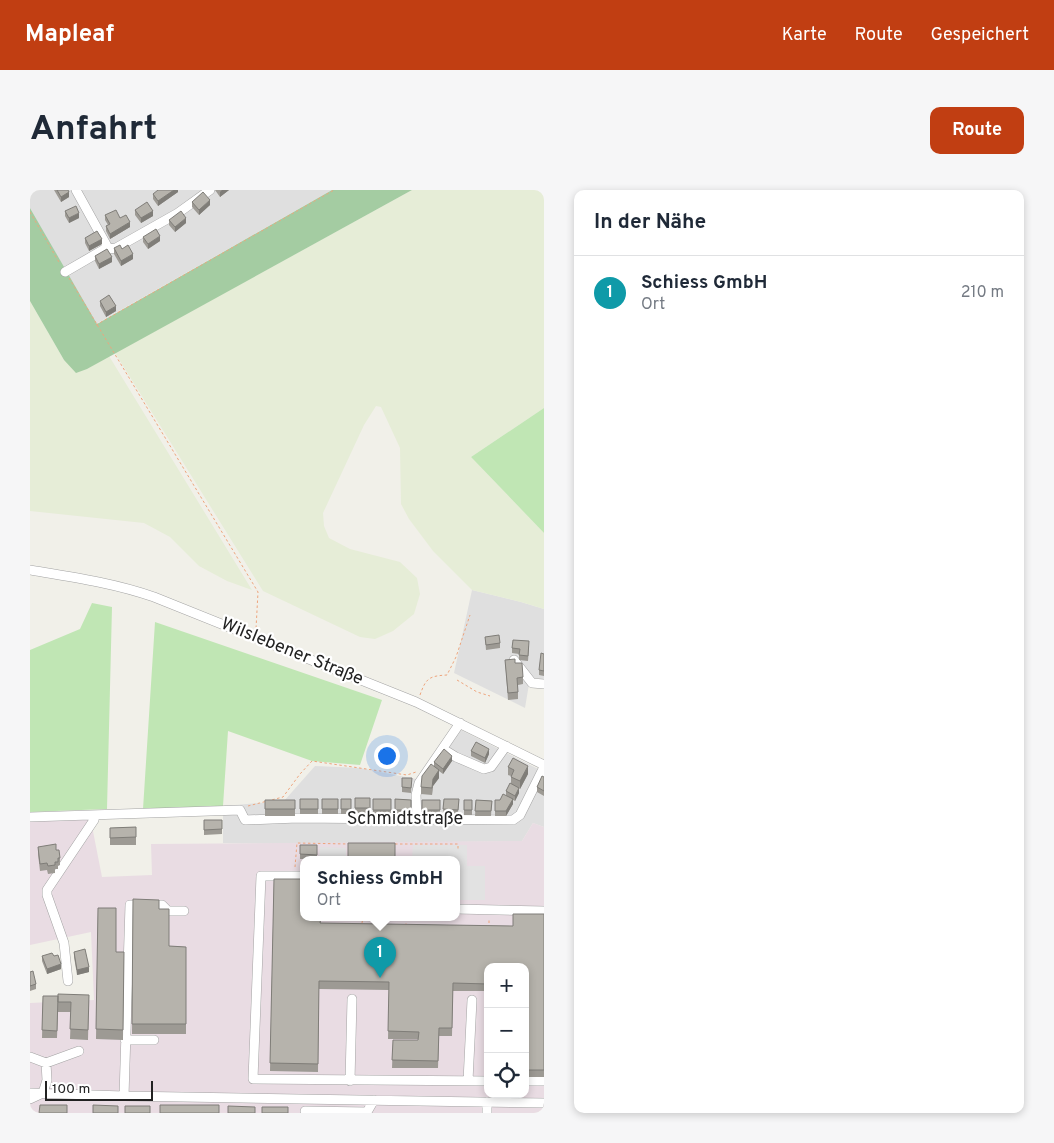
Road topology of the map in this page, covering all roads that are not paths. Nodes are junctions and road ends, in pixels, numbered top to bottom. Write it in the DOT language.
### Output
graph roads {
  1 [pos="76,190"];
  2 [pos="210,190"];
  3 [pos="108,248"];
  4 [pos="65,272"];
  5 [pos="30,570"];
  6 [pos="514,660"];
  7 [pos="544,684"];
  8 [pos="457,722"];
  9 [pos="506,746"];
  10 [pos="443,749"];
  11 [pos="544,766"];
  12 [pos="95,815"];
  13 [pos="30,817"];
  14 [pos="417,819"];
  15 [pos="299,875"];
  16 [pos="460,909"];
  17 [pos="544,911"];
  18 [pos="184,912"];
  19 [pos="68,981"];
  20 [pos="352,1000"];
  21 [pos="472,1000"];
  22 [pos="125,1040"];
  23 [pos="154,1040"];
  24 [pos="79,1051"];
  25 [pos="30,1057"];
  26 [pos="46,1063"];
  27 [pos="350,1081"];
  28 [pos="468,1081"];
  29 [pos="484,1081"];
  30 [pos="529,1081"];
  31 [pos="544,1081"];
  32 [pos="30,1093"];
  33 [pos="43,1093"];
  34 [pos="124,1096"];
  35 [pos="30,1099"];
  36 [pos="306,1099"];
  37 [pos="374,1100"];
  38 [pos="487,1102"];
  39 [pos="544,1103"];
  40 [pos="305,1112"];
  41 [pos="486,1113"];
  1 -- 3 [label="street"];
  2 -- 3 [label="street"];
  3 -- 4 [label="street"];
  5 -- 8 [label="street, Wilslebener Straße"];
  6 -- 7 [label="street"];
  8 -- 9 [label="street, Wilslebener Straße"];
  8 -- 10 [label="street"];
  9 -- 10 [label="street"];
  9 -- 11 [label="street, Wilslebener Straße"];
  10 -- 14 [label="street"];
  11 -- 14 [label="street, Schmidtstraße"];
  12 -- 13 [label="street"];
  12 -- 14 [label="street, Schmidtstraße"];
  12 -- 19 [label="street"];
  15 -- 27 [label="street"];
  16 -- 17 [label="street"];
  18 -- 22 [label="street"];
  20 -- 27 [label="street"];
  21 -- 28 [label="street"];
  22 -- 23 [label="street"];
  22 -- 34 [label="street"];
  24 -- 26 [label="street"];
  25 -- 26 [label="street"];
  26 -- 33 [label="street"];
  27 -- 28 [label="street"];
  28 -- 29 [label="street"];
  30 -- 31 [label="street"];
  32 -- 33 [label="street"];
  33 -- 34 [label="street"];
  33 -- 35 [label="street"];
  34 -- 36 [label="street"];
  36 -- 37 [label="street"];
  36 -- 40 [label="street"];
  37 -- 38 [label="street"];
  37 -- 40 [label="street"];
  38 -- 39 [label="street"];
  38 -- 41 [label="street"];
}
